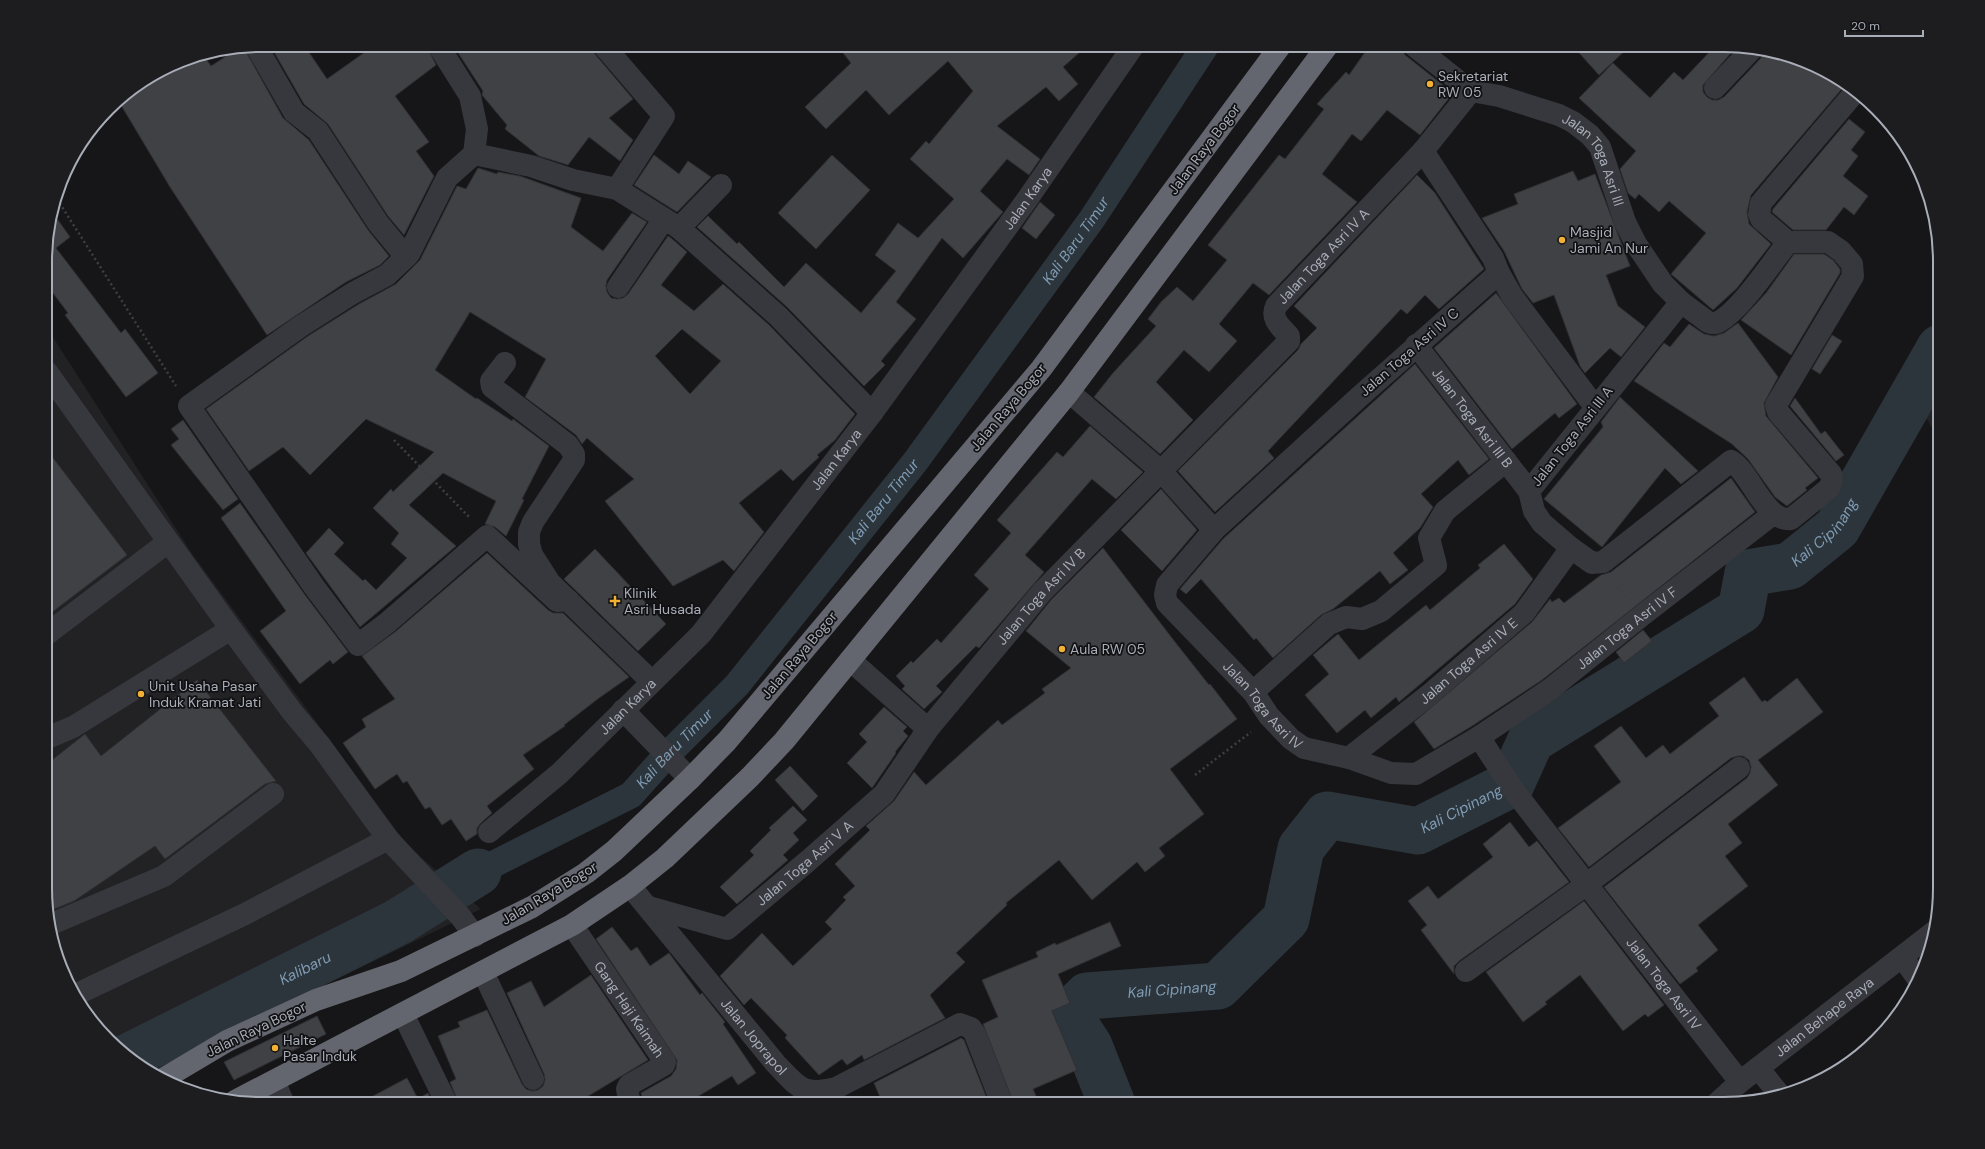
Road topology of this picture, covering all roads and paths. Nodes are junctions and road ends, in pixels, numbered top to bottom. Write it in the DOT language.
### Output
graph roads {
  1 [pos="259,52"];
  2 [pos="442,52"];
  3 [pos="609,52"];
  4 [pos="1129,52"];
  5 [pos="1277,52"];
  6 [pos="1323,52"];
  7 [pos="1421,52"];
  8 [pos="1748,53"];
  9 [pos="1715,88"];
  10 [pos="1470,92"];
  11 [pos="1852,96"];
  12 [pos="1423,151"];
  13 [pos="474,154"];
  14 [pos="720,185"];
  15 [pos="617,189"];
  16 [pos="60,204"];
  17 [pos="671,224"];
  18 [pos="1788,242"];
  19 [pos="406,257"];
  20 [pos="1499,274"];
  21 [pos="618,287"];
  22 [pos="1681,302"];
  23 [pos="1416,345"];
  24 [pos="505,363"];
  25 [pos="52,379"];
  26 [pos="1069,392"];
  27 [pos="189,406"];
  28 [pos="1595,407"];
  29 [pos="872,413"];
  30 [pos="394,440"];
  31 [pos="1506,461"];
  32 [pos="1161,471"];
  33 [pos="1529,490"];
  34 [pos="1773,514"];
  35 [pos="1214,530"];
  36 [pos="487,536"];
  37 [pos="168,542"];
  38 [pos="1571,548"];
  39 [pos="1600,563"];
  40 [pos="568,600"];
  41 [pos="1640,616"];
  42 [pos="231,629"];
  43 [pos="52,630"];
  44 [pos="850,660"];
  45 [pos="651,681"];
  46 [pos="1253,692"];
  47 [pos="624,710"];
  48 [pos="1269,716"];
  49 [pos="928,730"];
  50 [pos="52,736"];
  51 [pos="1479,737"];
  52 [pos="1349,758"];
  53 [pos="1739,768"];
  54 [pos="685,775"];
  55 [pos="1195,775"];
  56 [pos="273,794"];
  57 [pos="490,832"];
  58 [pos="388,839"];
  59 [pos="1587,884"];
  60 [pos="630,886"];
  61 [pos="649,907"];
  62 [pos="55,922"];
  63 [pos="572,925"];
  64 [pos="475,936"];
  65 [pos="1927,938"];
  66 [pos="1903,958"];
  67 [pos="1466,971"];
  68 [pos="483,972"];
  69 [pos="1914,973"];
  70 [pos="80,992"];
  71 [pos="403,1014"];
  72 [pos="1758,1068"];
  73 [pos="169,1075"];
  74 [pos="533,1079"];
  75 [pos="274,1082"];
  76 [pos="1740,1082"];
  77 [pos="1776,1090"];
  78 [pos="244,1097"];
  79 [pos="281,1097"];
  80 [pos="444,1097"];
  81 [pos="629,1097"];
  82 [pos="999,1097"];
  83 [pos="1724,1097"];
  1 -- 19 [label="street"];
  2 -- 13 [label="street"];
  3 -- 15 [label="street"];
  4 -- 29 [label="street, Jalan Karya"];
  5 -- 54 [label="highway, Jalan Raya Bogor"];
  6 -- 26 [label="highway"];
  7 -- 10 [label="street"];
  8 -- 9 [label="street"];
  10 -- 12 [label="street, Jalan Toga Asri IV A"];
  10 -- 22 [label="street, Jalan Toga Asri III"];
  11 -- 18 [label="street"];
  12 -- 20 [label="street"];
  12 -- 32 [label="street, Jalan Toga Asri IV A"];
  13 -- 15 [label="street"];
  13 -- 19 [label="street"];
  14 -- 17 [label="street"];
  15 -- 17 [label="street"];
  16 -- 27 [label="path"];
  17 -- 21 [label="street"];
  17 -- 29 [label="street"];
  18 -- 22 [label="street, Jalan Toga Asri III"];
  18 -- 34 [label="street"];
  19 -- 27 [label="street"];
  20 -- 23 [label="street, Jalan Toga Asri IV C"];
  20 -- 28 [label="street"];
  22 -- 28 [label="street, Jalan Toga Asri III A"];
  23 -- 31 [label="street, Jalan Toga Asri III B"];
  23 -- 35 [label="street, Jalan Toga Asri IV C"];
  24 -- 40 [label="street"];
  25 -- 37 [label="street"];
  26 -- 32 [label="street"];
  26 -- 44 [label="highway"];
  27 -- 36 [label="street"];
  28 -- 33 [label="street, Jalan Toga Asri III A"];
  29 -- 45 [label="street, Jalan Karya"];
  30 -- 36 [label="path"];
  31 -- 33 [label="street, Jalan Toga Asri III B"];
  31 -- 46 [label="street"];
  32 -- 35 [label="street"];
  32 -- 49 [label="street, Jalan Toga Asri IV B"];
  33 -- 38 [label="street, Jalan Toga Asri III A"];
  34 -- 39 [label="street"];
  34 -- 41 [label="street, Jalan Toga Asri IV F"];
  35 -- 46 [label="street, Jalan Toga Asri IV"];
  36 -- 40 [label="street"];
  37 -- 42 [label="street"];
  37 -- 43 [label="street"];
  38 -- 39 [label="street, Jalan Toga Asri III A"];
  38 -- 52 [label="street, Jalan Toga Asri IV E"];
  39 -- 41 [label="path"];
  40 -- 45 [label="street"];
  41 -- 51 [label="street, Jalan Toga Asri IV F"];
  42 -- 50 [label="street"];
  42 -- 58 [label="street"];
  44 -- 49 [label="street"];
  44 -- 60 [label="highway"];
  45 -- 47 [label="street, Jalan Karya"];
  46 -- 48 [label="street, Jalan Toga Asri IV"];
  47 -- 54 [label="street"];
  47 -- 57 [label="street, Jalan Karya"];
  48 -- 52 [label="street, Jalan Toga Asri IV"];
  48 -- 55 [label="path"];
  49 -- 61 [label="street, Jalan Toga Asri V A"];
  51 -- 52 [label="street, Jalan Toga Asri IV"];
  51 -- 59 [label="street, Jalan Toga Asri IV"];
  53 -- 59 [label="street"];
  54 -- 64 [label="highway, Jalan Raya Bogor"];
  56 -- 62 [label="street"];
  58 -- 64 [label="street"];
  58 -- 70 [label="street"];
  59 -- 67 [label="street"];
  59 -- 76 [label="street, Jalan Toga Asri IV"];
  60 -- 61 [label="street, Jalan Joprapol"];
  60 -- 63 [label="highway"];
  61 -- 82 [label="street, Jalan Joprapol"];
  63 -- 68 [label="highway"];
  63 -- 81 [label="street, Gang Haji Kaimah"];
  64 -- 73 [label="highway, Jalan Raya Bogor"];
  65 -- 66 [label="street, Jalan Behape Raya"];
  66 -- 69 [label="street"];
  66 -- 72 [label="street, Jalan Behape Raya"];
  68 -- 71 [label="highway"];
  68 -- 74 [label="street"];
  71 -- 75 [label="highway"];
  71 -- 80 [label="street"];
  72 -- 76 [label="street, Jalan Behape Raya"];
  72 -- 77 [label="street"];
  75 -- 78 [label="highway"];
  75 -- 79 [label="street"];
  76 -- 83 [label="street, Jalan Behape Raya"];
}
